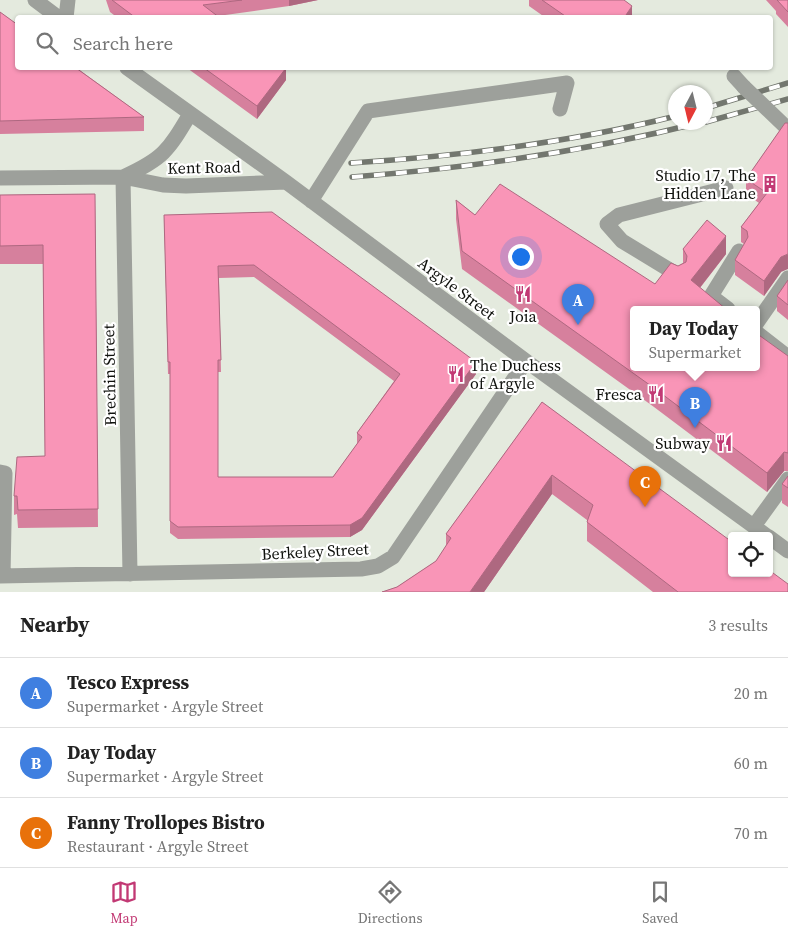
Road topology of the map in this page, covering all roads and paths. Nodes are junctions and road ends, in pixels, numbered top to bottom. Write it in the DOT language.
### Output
graph roads {
  1 [pos="35,0"];
  2 [pos="68,0"];
  3 [pos="54,15"];
  4 [pos="66,15"];
  5 [pos="130,70"];
  6 [pos="739,82"];
  7 [pos="560,109"];
  8 [pos="190,114"];
  9 [pos="788,129"];
  10 [pos="123,176"];
  11 [pos="0,178"];
  12 [pos="286,182"];
  13 [pos="726,188"];
  14 [pos="311,200"];
  15 [pos="739,251"];
  16 [pos="678,274"];
  17 [pos="788,278"];
  18 [pos="724,306"];
  19 [pos="760,318"];
  20 [pos="760,335"];
  21 [pos="788,356"];
  22 [pos="526,361"];
  23 [pos="0,472"];
  24 [pos="788,479"];
  25 [pos="754,526"];
  26 [pos="762,532"];
  27 [pos="773,541"];
  28 [pos="788,552"];
  29 [pos="130,574"];
  30 [pos="1,576"];
  1 -- 3 [label="street"];
  2 -- 4 [label="street"];
  5 -- 8 [label="street, Argyle Street"];
  6 -- 9 [label="street, bridge"];
  7 -- 14 [label="street"];
  8 -- 10 [label="street, Kent Road"];
  8 -- 12 [label="street, Argyle Street"];
  10 -- 11 [label="street, Kent Road"];
  10 -- 12 [label="street, Kent Road"];
  10 -- 29 [label="street, Brechin Street"];
  12 -- 14 [label="street, Argyle Street"];
  13 -- 16 [label="street"];
  14 -- 22 [label="street, Argyle Street"];
  15 -- 18 [label="street"];
  17 -- 19 [label="street"];
  20 -- 21 [label="street"];
  22 -- 25 [label="street, Argyle Street"];
  22 -- 29 [label="street, Berkeley Street"];
  23 -- 30 [label="street"];
  24 -- 25 [label="street"];
  25 -- 26 [label="street, Argyle Street"];
  27 -- 28 [label="street, Argyle Street"];
  29 -- 30 [label="street, Berkeley Street"];
}
